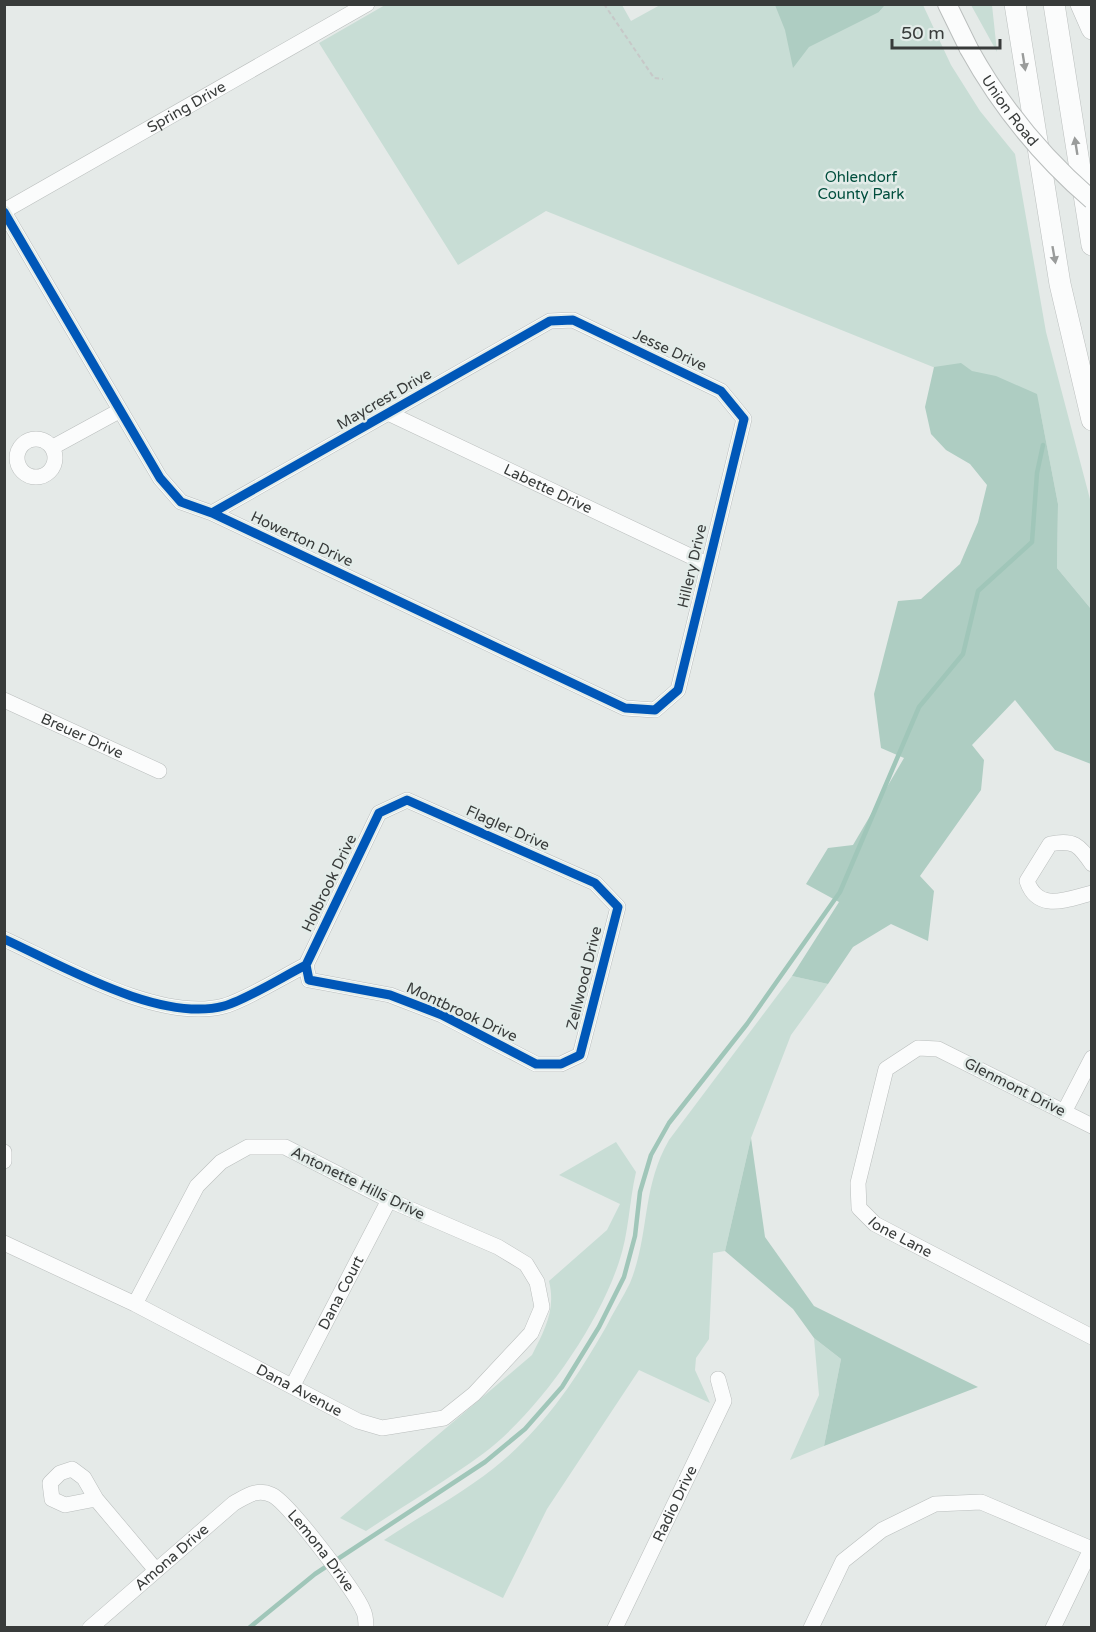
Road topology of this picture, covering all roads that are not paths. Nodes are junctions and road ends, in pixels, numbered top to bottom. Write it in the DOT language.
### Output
graph roads {
  1 [pos="368,4"];
  2 [pos="947,4"];
  3 [pos="1015,4"];
  4 [pos="1054,4"];
  5 [pos="1082,4"];
  6 [pos="1092,29"];
  7 [pos="1092,200"];
  8 [pos="4,212"];
  9 [pos="1092,245"];
  10 [pos="573,320"];
  11 [pos="119,411"];
  12 [pos="388,413"];
  13 [pos="744,419"];
  14 [pos="1092,420"];
  15 [pos="53,447"];
  16 [pos="212,513"];
  17 [pos="707,564"];
  18 [pos="4,700"];
  19 [pos="655,710"];
  20 [pos="159,771"];
  21 [pos="379,813"];
  22 [pos="1092,864"];
  23 [pos="1092,893"];
  24 [pos="618,907"];
  25 [pos="4,939"];
  26 [pos="306,965"];
  27 [pos="938,1049"];
  28 [pos="580,1055"];
  29 [pos="1092,1058"];
  30 [pos="1064,1112"];
  31 [pos="1092,1126"];
  32 [pos="4,1152"];
  33 [pos="4,1161"];
  34 [pos="389,1200"];
  35 [pos="4,1243"];
  36 [pos="537,1282"];
  37 [pos="135,1304"];
  38 [pos="1092,1337"];
  39 [pos="718,1378"];
  40 [pos="293,1385"];
  41 [pos="256,1491"];
  42 [pos="96,1498"];
  43 [pos="1091,1548"];
  44 [pos="155,1569"];
  45 [pos="90,1628"];
  46 [pos="366,1628"];
  47 [pos="615,1628"];
  48 [pos="811,1628"];
  49 [pos="1053,1628"];
  1 -- 8 [label="street, Spring Drive"];
  2 -- 7 [label="main road, Union Road, bridge"];
  3 -- 14 [label="highway, one-way"];
  9 -- 4 [label="highway, one-way"];
  5 -- 6 [label="highway"];
  8 -- 11 [label="street, Howerton Drive"];
  10 -- 12 [label="street, Maycrest Drive"];
  10 -- 13 [label="street, Jesse Drive"];
  11 -- 15 [label="street"];
  11 -- 16 [label="street, Howerton Drive"];
  12 -- 16 [label="street, Maycrest Drive"];
  12 -- 17 [label="street, Labette Drive"];
  13 -- 17 [label="street, Hillery Drive"];
  16 -- 19 [label="street, Howerton Drive"];
  17 -- 19 [label="street, Hillery Drive"];
  18 -- 20 [label="street, Breuer Drive"];
  21 -- 24 [label="street, Flagler Drive"];
  21 -- 26 [label="street, Holbrook Drive"];
  22 -- 23 [label="street"];
  24 -- 28 [label="street, Zellwood Drive"];
  25 -- 26 [label="street"];
  26 -- 28 [label="street, Montbrook Drive"];
  27 -- 30 [label="street, Glenmont Drive"];
  27 -- 38 [label="street, Ione Lane"];
  29 -- 30 [label="street"];
  30 -- 31 [label="street, Glenmont Drive"];
  32 -- 33 [label="street"];
  34 -- 36 [label="street, Antonette Hills Drive"];
  34 -- 37 [label="street, Antonette Hills Drive"];
  34 -- 40 [label="street, Dana Court"];
  35 -- 37 [label="street, Dana Avenue"];
  36 -- 40 [label="street, Dana Avenue"];
  37 -- 40 [label="street, Dana Avenue"];
  39 -- 47 [label="street, Radio Drive"];
  41 -- 44 [label="street, Amona Drive"];
  41 -- 46 [label="street, Lemona Drive"];
  42 -- 44 [label="street"];
  43 -- 48 [label="street"];
  43 -- 49 [label="street"];
  44 -- 45 [label="street, Amona Drive"];
}
